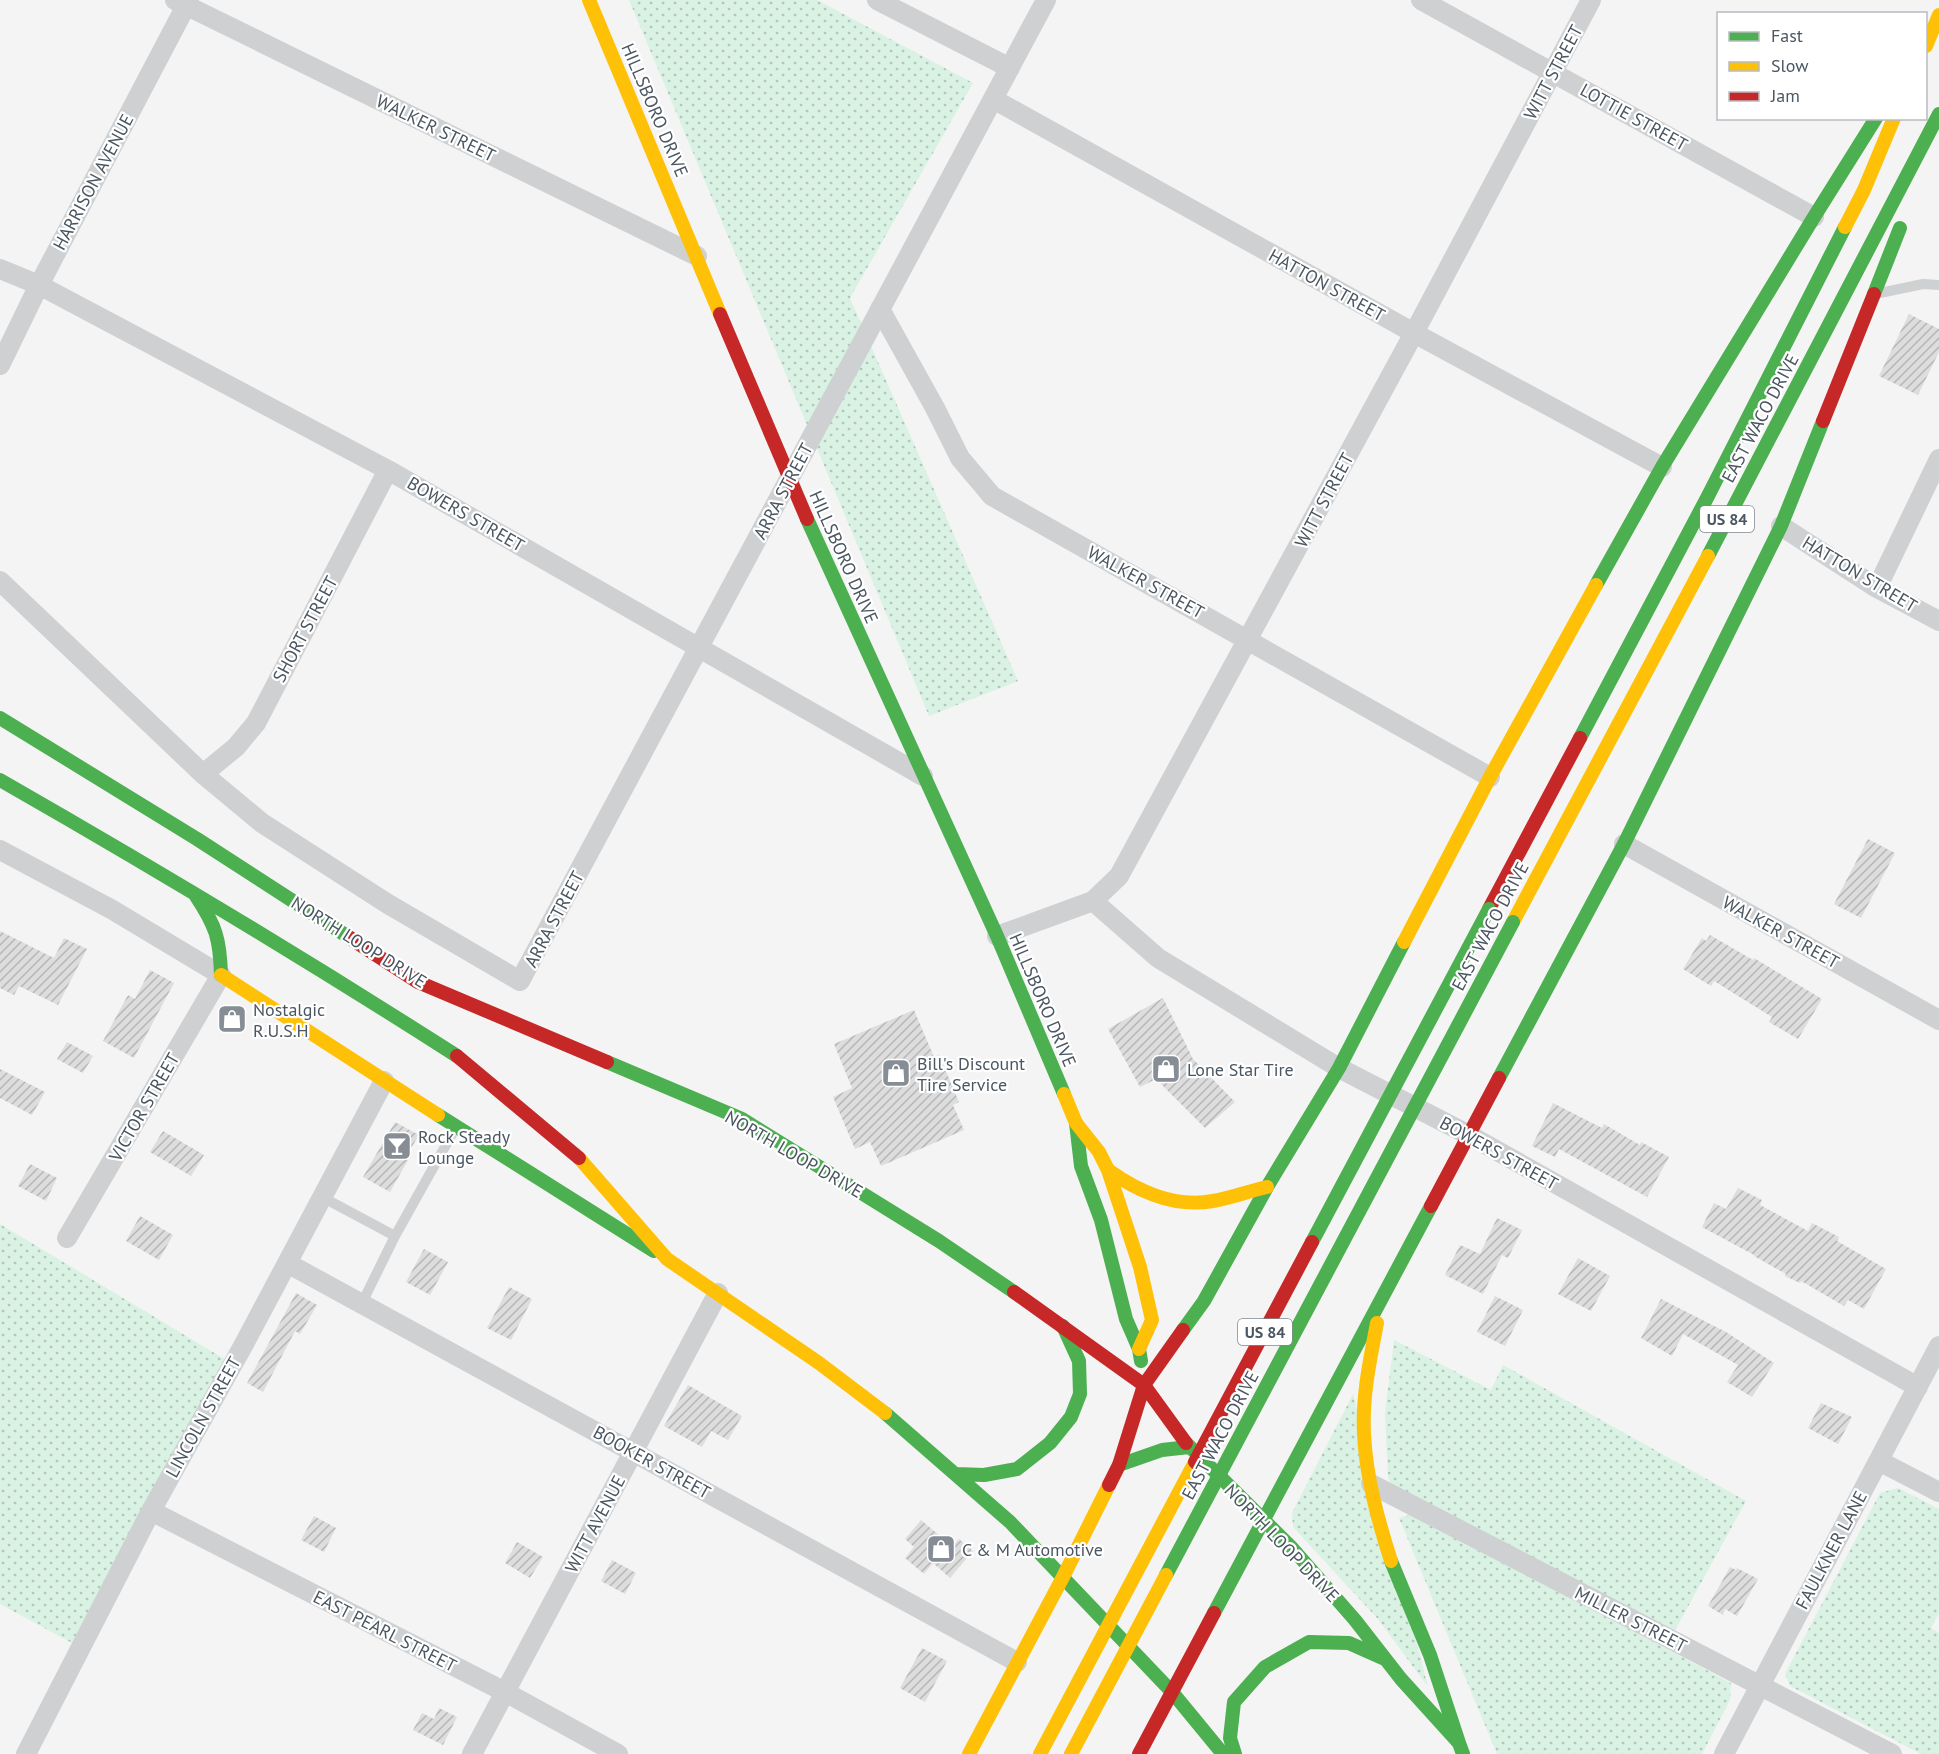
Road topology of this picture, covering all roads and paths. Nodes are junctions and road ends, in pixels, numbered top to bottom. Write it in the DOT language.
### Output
graph roads {
  1 [pos="589,0"];
  2 [pos="877,0"];
  3 [pos="1046,0"];
  4 [pos="1421,0"];
  5 [pos="1591,0"];
  6 [pos="183,2"];
  7 [pos="1936,21"];
  8 [pos="1927,38"];
  9 [pos="1927,44"];
  10 [pos="1010,68"];
  11 [pos="1553,72"];
  12 [pos="993,99"];
  13 [pos="1939,114"];
  14 [pos="1875,120"];
  15 [pos="1893,120"];
  16 [pos="1939,123"];
  17 [pos="1914,193"];
  18 [pos="1906,213"];
  19 [pos="1814,217"];
  20 [pos="697,256"];
  21 [pos="0,269"];
  22 [pos="39,285"];
  23 [pos="1939,285"];
  24 [pos="1874,294"];
  25 [pos="880,309"];
  26 [pos="1414,333"];
  27 [pos="0,365"];
  28 [pos="1939,459"];
  29 [pos="1662,466"];
  30 [pos="388,470"];
  31 [pos="789,480"];
  32 [pos="1781,526"];
  33 [pos="0,581"];
  34 [pos="1877,588"];
  35 [pos="1939,621"];
  36 [pos="1248,639"];
  37 [pos="699,647"];
  38 [pos="0,718"];
  39 [pos="203,774"];
  40 [pos="923,776"];
  41 [pos="1490,777"];
  42 [pos="0,780"];
  43 [pos="1624,844"];
  44 [pos="0,850"];
  45 [pos="195,895"];
  46 [pos="1093,901"];
  47 [pos="997,936"];
  48 [pos="221,975"];
  49 [pos="1939,1020"];
  50 [pos="1339,1068"];
  51 [pos="384,1081"];
  52 [pos="1076,1123"];
  53 [pos="456,1127"];
  54 [pos="1469,1135"];
  55 [pos="1108,1170"];
  56 [pos="1268,1186"];
  57 [pos="322,1197"];
  58 [pos="395,1236"];
  59 [pos="68,1238"];
  60 [pos="667,1259"];
  61 [pos="287,1263"];
  62 [pos="718,1293"];
  63 [pos="1383,1294"];
  64 [pos="362,1304"];
  65 [pos="1063,1326"];
  66 [pos="1939,1346"];
  67 [pos="1139,1349"];
  68 [pos="1144,1385"];
  69 [pos="1918,1388"];
  70 [pos="1189,1447"];
  71 [pos="634,1451"];
  72 [pos="1879,1461"];
  73 [pos="1119,1465"];
  74 [pos="956,1474"];
  75 [pos="1371,1484"];
  76 [pos="1939,1492"];
  77 [pos="151,1511"];
  78 [pos="1263,1520"];
  79 [pos="1063,1577"];
  80 [pos="1386,1659"];
  81 [pos="1017,1662"];
  82 [pos="1760,1685"];
  83 [pos="505,1692"];
  84 [pos="1172,1692"];
  85 [pos="1461,1748"];
  86 [pos="26,1754"];
  87 [pos="472,1754"];
  88 [pos="618,1754"];
  89 [pos="969,1754"];
  90 [pos="1040,1754"];
  91 [pos="1071,1754"];
  92 [pos="1139,1754"];
  93 [pos="1223,1754"];
  94 [pos="1235,1754"];
  95 [pos="1724,1754"];
  96 [pos="1892,1754"];
  1 -- 20 [label="main road, HILLSBORO DRIVE"];
  2 -- 10 [label="street"];
  3 -- 10 [label="street, ARRA STREET"];
  4 -- 11 [label="street, LOTTIE STREET"];
  5 -- 11 [label="street, WITT STREET"];
  6 -- 20 [label="street, WALKER STREET"];
  6 -- 22 [label="street, HARRISON AVENUE"];
  7 -- 8 [label="main road"];
  7 -- 9 [label="main road"];
  10 -- 12 [label="street, ARRA STREET"];
  11 -- 19 [label="street, LOTTIE STREET"];
  11 -- 26 [label="street, WITT STREET"];
  12 -- 25 [label="street, ARRA STREET"];
  12 -- 26 [label="street, HATTON STREET"];
  13 -- 91 [label="main road, EAST WACO DRIVE / US 84, bridge"];
  14 -- 19 [label="main road"];
  15 -- 90 [label="main road, EAST WACO DRIVE / US 84, bridge"];
  16 -- 17 [label="main road"];
  18 -- 24 [label="main road"];
  19 -- 29 [label="main road"];
  20 -- 31 [label="main road, HILLSBORO DRIVE"];
  21 -- 22 [label="street, BOWERS STREET"];
  22 -- 27 [label="street, HARRISON AVENUE"];
  22 -- 30 [label="street, BOWERS STREET"];
  23 -- 24 [label="lane"];
  24 -- 32 [label="main road"];
  25 -- 31 [label="street, ARRA STREET"];
  25 -- 36 [label="street, WALKER STREET"];
  26 -- 29 [label="street, HATTON STREET"];
  26 -- 36 [label="street, WITT STREET"];
  28 -- 34 [label="street"];
  29 -- 41 [label="main road"];
  30 -- 37 [label="street, BOWERS STREET"];
  30 -- 39 [label="street, SHORT STREET"];
  31 -- 37 [label="street, ARRA STREET"];
  31 -- 40 [label="main road, HILLSBORO DRIVE"];
  32 -- 34 [label="street, HATTON STREET"];
  32 -- 43 [label="main road"];
  33 -- 39 [label="street"];
  34 -- 35 [label="street, HATTON STREET"];
  36 -- 41 [label="street, WALKER STREET"];
  36 -- 46 [label="street, WITT STREET"];
  37 -- 39 [label="street, ARRA STREET"];
  37 -- 40 [label="street, BOWERS STREET"];
  38 -- 65 [label="main road, NORTH LOOP DRIVE"];
  40 -- 47 [label="main road, HILLSBORO DRIVE"];
  41 -- 50 [label="main road"];
  42 -- 45 [label="main road"];
  43 -- 49 [label="street, WALKER STREET"];
  43 -- 54 [label="main road"];
  44 -- 48 [label="street"];
  45 -- 48 [label="main road"];
  45 -- 60 [label="main road"];
  46 -- 47 [label="street, WITT STREET"];
  46 -- 50 [label="street, BOWERS STREET"];
  47 -- 52 [label="main road, HILLSBORO DRIVE"];
  48 -- 51 [label="main road"];
  48 -- 59 [label="street, VICTOR STREET"];
  50 -- 54 [label="street, BOWERS STREET"];
  50 -- 56 [label="main road"];
  51 -- 53 [label="main road"];
  51 -- 57 [label="street, LINCOLN STREET"];
  52 -- 55 [label="main road, HILLSBORO DRIVE"];
  52 -- 67 [label="main road, HILLSBORO DRIVE"];
  53 -- 58 [label="lane"];
  53 -- 60 [label="main road"];
  54 -- 63 [label="main road"];
  54 -- 69 [label="street, BOWERS STREET"];
  55 -- 56 [label="main road"];
  55 -- 67 [label="main road, HILLSBORO DRIVE"];
  56 -- 68 [label="main road"];
  57 -- 58 [label="lane"];
  57 -- 61 [label="street, LINCOLN STREET"];
  58 -- 64 [label="lane"];
  60 -- 62 [label="main road"];
  61 -- 64 [label="street, BOOKER STREET"];
  61 -- 77 [label="street, LINCOLN STREET"];
  62 -- 71 [label="street, WITT AVENUE"];
  62 -- 74 [label="main road"];
  63 -- 75 [label="main road"];
  63 -- 78 [label="main road"];
  64 -- 71 [label="street, BOOKER STREET"];
  65 -- 68 [label="main road, NORTH LOOP DRIVE"];
  65 -- 74 [label="main road"];
  66 -- 69 [label="street, FAULKNER LANE"];
  67 -- 68 [label="main road, HILLSBORO DRIVE"];
  68 -- 70 [label="main road, NORTH LOOP DRIVE"];
  68 -- 73 [label="main road"];
  69 -- 72 [label="street, FAULKNER LANE"];
  70 -- 73 [label="main road"];
  70 -- 78 [label="main road, NORTH LOOP DRIVE"];
  71 -- 81 [label="street, BOOKER STREET"];
  71 -- 83 [label="street, WITT AVENUE"];
  72 -- 76 [label="street"];
  72 -- 82 [label="street, FAULKNER LANE"];
  73 -- 79 [label="main road"];
  74 -- 79 [label="main road"];
  75 -- 82 [label="street, MILLER STREET"];
  75 -- 85 [label="main road"];
  77 -- 83 [label="street, EAST PEARL STREET"];
  77 -- 86 [label="street, LINCOLN STREET"];
  78 -- 80 [label="main road, NORTH LOOP DRIVE"];
  78 -- 84 [label="main road"];
  79 -- 81 [label="main road"];
  79 -- 84 [label="main road"];
  80 -- 85 [label="main road, NORTH LOOP DRIVE"];
  80 -- 94 [label="main road"];
  81 -- 89 [label="main road"];
  82 -- 95 [label="street, FAULKNER LANE"];
  82 -- 96 [label="street, MILLER STREET"];
  83 -- 87 [label="street, WITT AVENUE"];
  83 -- 88 [label="street, EAST PEARL STREET"];
  84 -- 92 [label="main road"];
  84 -- 93 [label="main road"];
}
